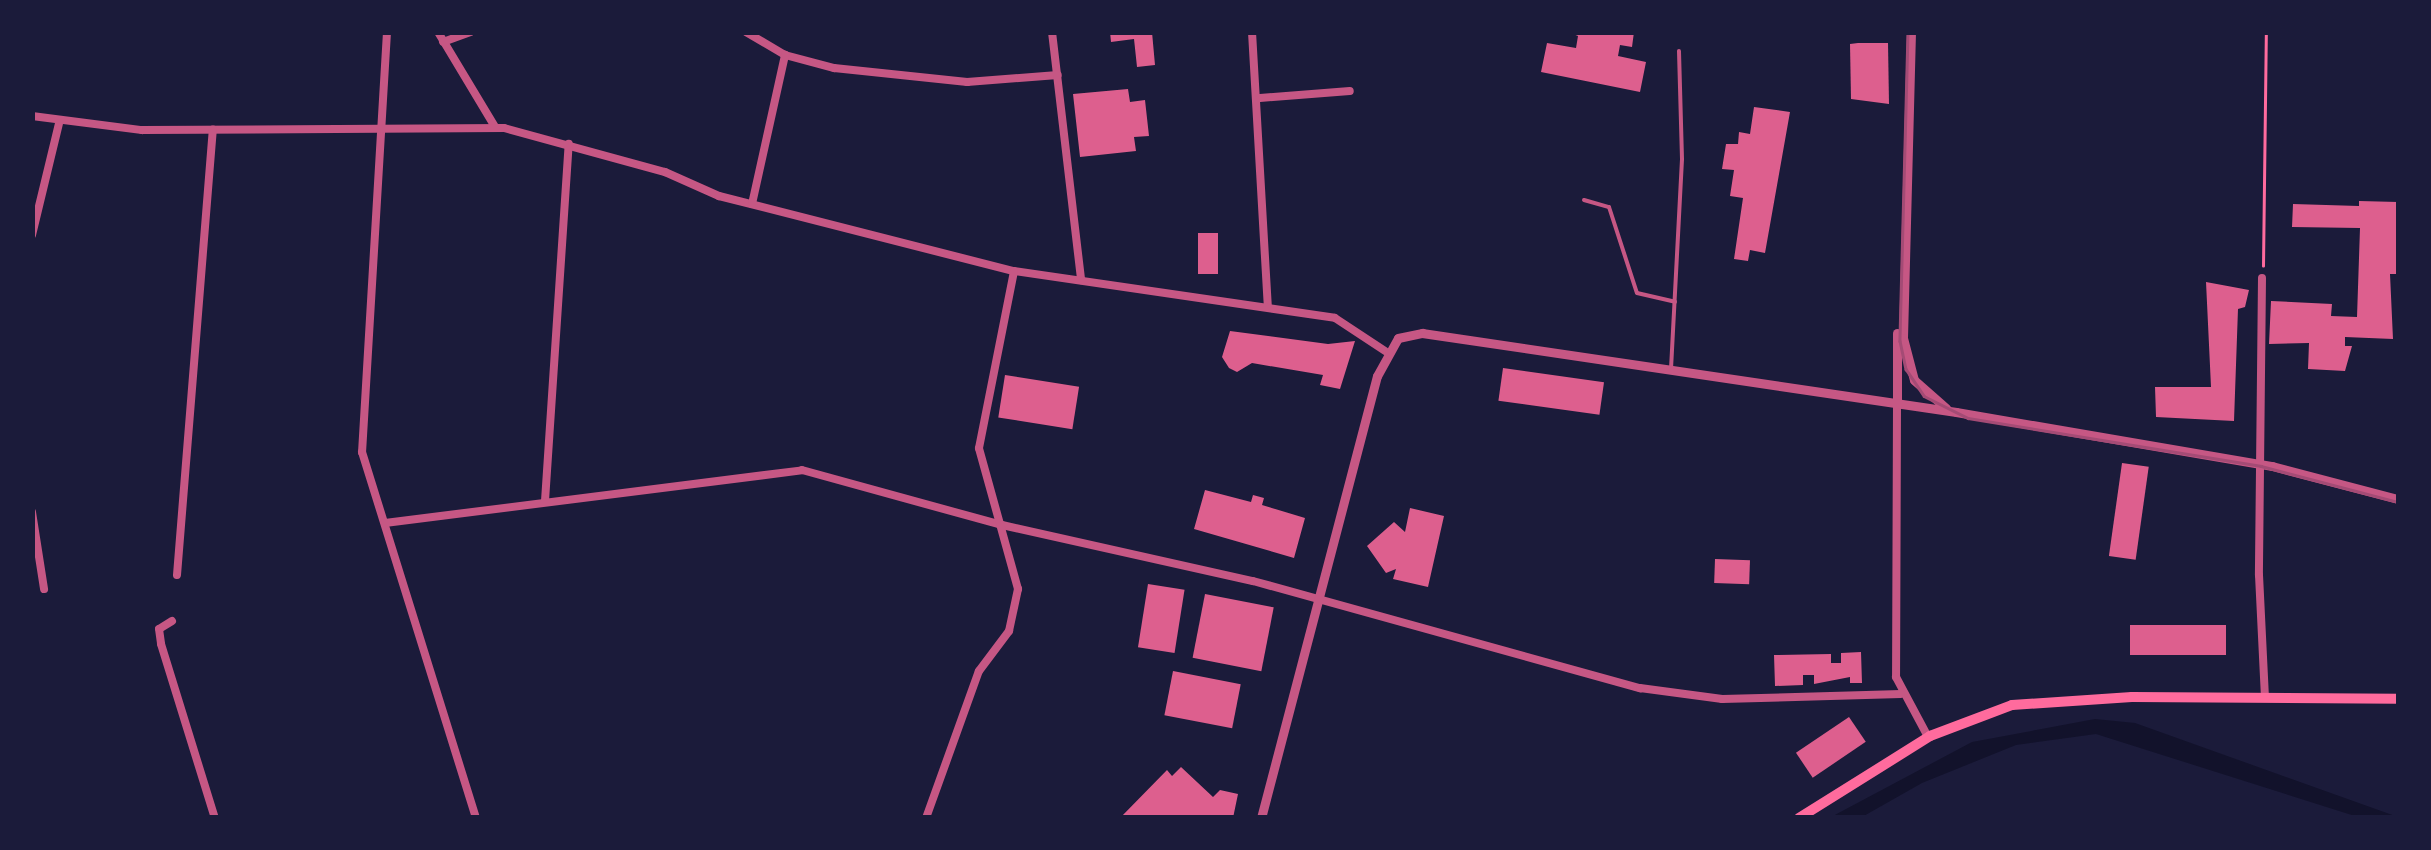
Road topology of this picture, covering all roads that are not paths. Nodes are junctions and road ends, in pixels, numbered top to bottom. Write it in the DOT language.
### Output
graph roads {
  1 [pos="387,32"];
  2 [pos="471,32"];
  3 [pos="746,32"];
  4 [pos="1052,32"];
  5 [pos="1252,32"];
  6 [pos="1911,32"];
  7 [pos="441,37"];
  8 [pos="1679,51"];
  9 [pos="786,55"];
  10 [pos="1058,75"];
  11 [pos="1350,91"];
  12 [pos="1260,98"];
  13 [pos="32,116"];
  14 [pos="59,123"];
  15 [pos="495,126"];
  16 [pos="381,128"];
  17 [pos="213,130"];
  18 [pos="569,144"];
  19 [pos="1584,200"];
  20 [pos="752,204"];
  21 [pos="32,235"];
  22 [pos="1014,270"];
  23 [pos="2262,278"];
  24 [pos="1082,280"];
  25 [pos="1675,302"];
  26 [pos="1268,306"];
  27 [pos="1902,311"];
  28 [pos="1385,351"];
  29 [pos="1672,369"];
  30 [pos="1922,390"];
  31 [pos="1897,405"];
  32 [pos="1956,412"];
  33 [pos="2261,464"];
  34 [pos="2398,500"];
  35 [pos="545,501"];
  36 [pos="32,512"];
  37 [pos="385,523"];
  38 [pos="1002,525"];
  39 [pos="177,575"];
  40 [pos="44,589"];
  41 [pos="1319,599"];
  42 [pos="172,621"];
  43 [pos="1901,694"];
  44 [pos="2266,698"];
  45 [pos="2398,700"];
  46 [pos="1928,737"];
  47 [pos="216,818"];
  48 [pos="476,818"];
  49 [pos="926,818"];
  50 [pos="1261,818"];
  51 [pos="1798,818"];
  1 -- 16 [label="street"];
  2 -- 7 [label="street"];
  3 -- 9 [label="street"];
  4 -- 10 [label="street"];
  5 -- 12 [label="street"];
  6 -- 27 [label="street"];
  7 -- 15 [label="street"];
  8 -- 25 [label="lane"];
  9 -- 10 [label="street"];
  9 -- 20 [label="street"];
  10 -- 24 [label="street"];
  11 -- 12 [label="street"];
  12 -- 26 [label="street"];
  13 -- 14 [label="street"];
  14 -- 17 [label="street"];
  14 -- 21 [label="street"];
  15 -- 16 [label="street"];
  15 -- 18 [label="street"];
  16 -- 17 [label="street"];
  16 -- 37 [label="street"];
  17 -- 39 [label="street"];
  18 -- 20 [label="street"];
  18 -- 35 [label="street"];
  19 -- 25 [label="lane"];
  20 -- 22 [label="street"];
  22 -- 24 [label="street"];
  22 -- 38 [label="street"];
  23 -- 33 [label="street"];
  24 -- 26 [label="street"];
  25 -- 29 [label="lane"];
  26 -- 28 [label="street"];
  27 -- 30 [label="street"];
  27 -- 31 [label="street"];
  28 -- 29 [label="street"];
  28 -- 41 [label="street"];
  29 -- 31 [label="street"];
  30 -- 31 [label="street"];
  30 -- 32 [label="street"];
  31 -- 32 [label="street"];
  31 -- 43 [label="street"];
  32 -- 33 [label="street"];
  33 -- 34 [label="street"];
  33 -- 44 [label="street"];
  35 -- 37 [label="street"];
  35 -- 38 [label="street"];
  36 -- 40 [label="street"];
  37 -- 48 [label="street"];
  38 -- 41 [label="street"];
  38 -- 49 [label="street"];
  41 -- 43 [label="street"];
  41 -- 50 [label="street"];
  42 -- 47 [label="street"];
  43 -- 46 [label="street"];
  44 -- 45 [label="main road"];
  44 -- 46 [label="main road"];
  46 -- 51 [label="main road"];
}
